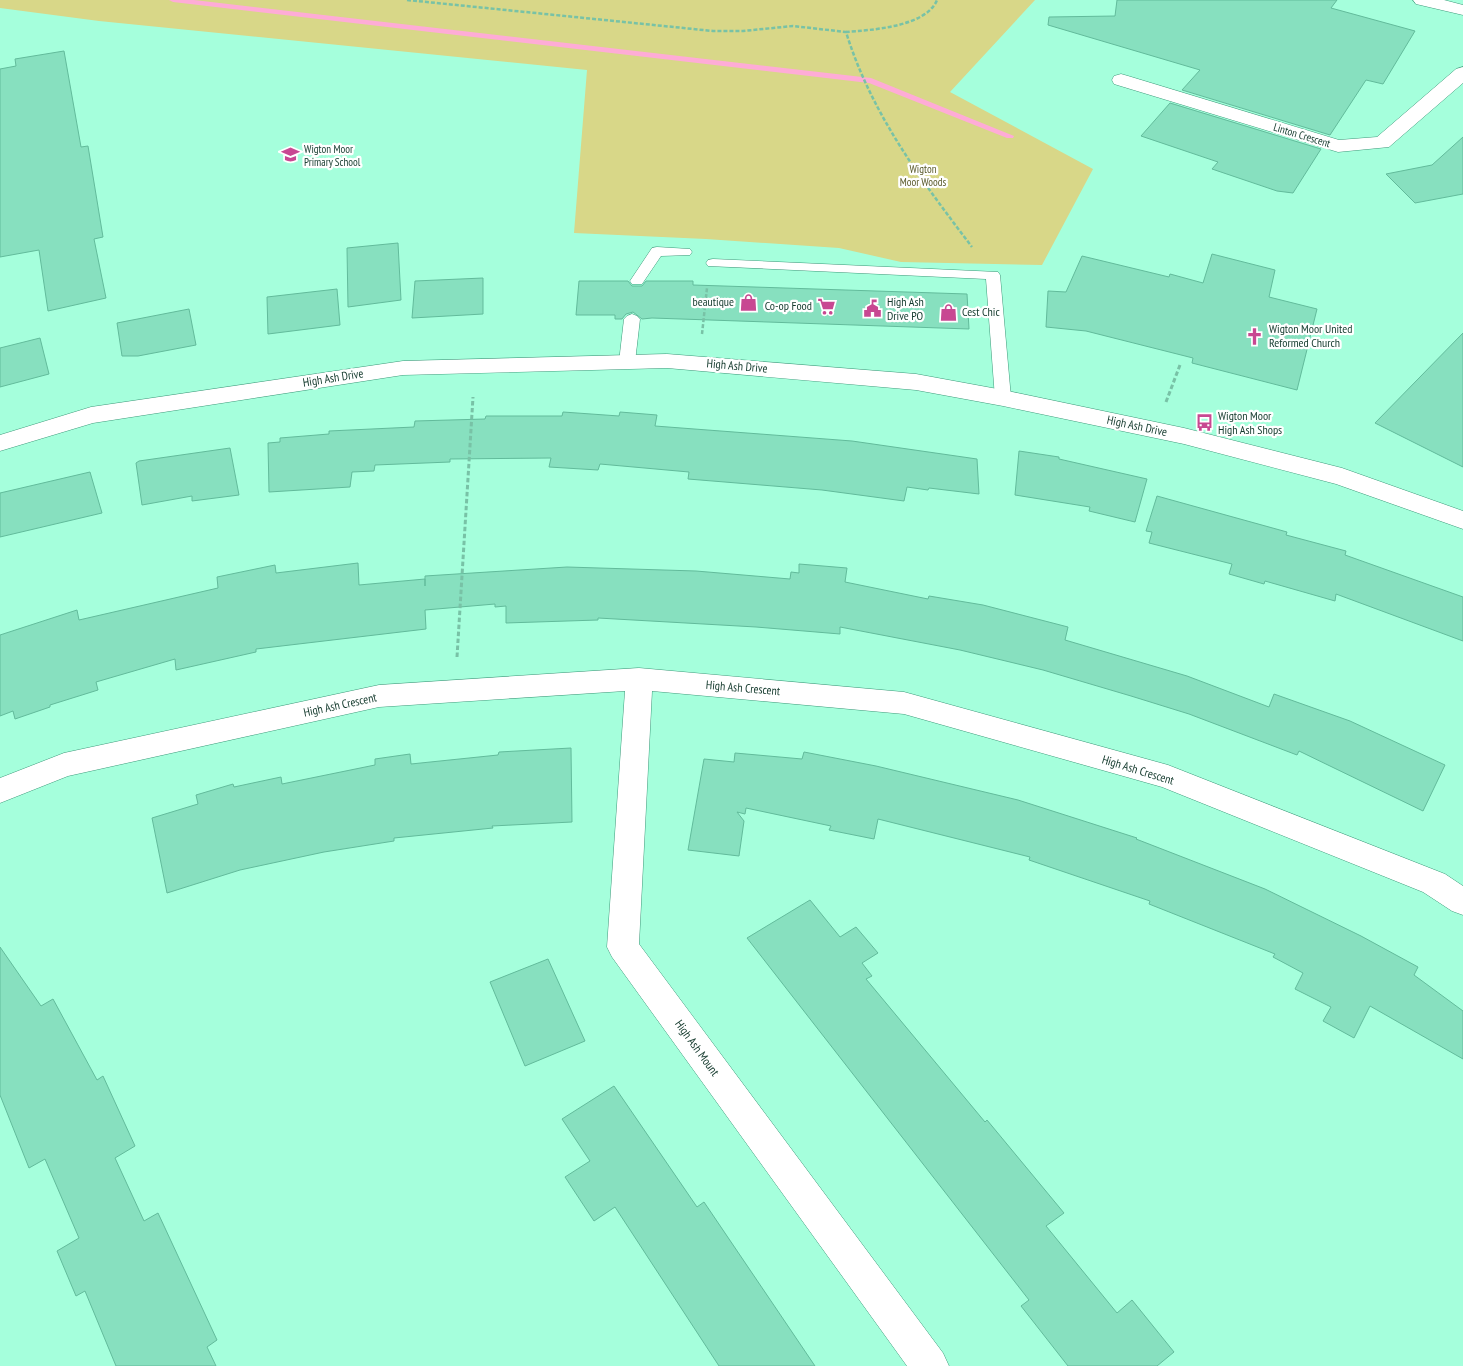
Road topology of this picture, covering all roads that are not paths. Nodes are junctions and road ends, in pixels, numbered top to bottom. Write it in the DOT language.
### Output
graph roads {
  1 [pos="1422,0"];
  2 [pos="1463,10"];
  3 [pos="1463,72"];
  4 [pos="1120,80"];
  5 [pos="685,252"];
  6 [pos="713,263"];
  7 [pos="636,281"];
  8 [pos="632,319"];
  9 [pos="627,362"];
  10 [pos="1003,398"];
  11 [pos="0,443"];
  12 [pos="1463,520"];
  13 [pos="639,679"];
  14 [pos="0,791"];
  15 [pos="1463,902"];
  16 [pos="930,1366"];
  1 -- 2 [label="street"];
  3 -- 4 [label="street, Linton Crescent"];
  5 -- 7 [label="lane"];
  6 -- 10 [label="lane"];
  8 -- 9 [label="lane"];
  9 -- 10 [label="street, High Ash Drive"];
  9 -- 11 [label="street, High Ash Drive"];
  10 -- 12 [label="street, High Ash Drive"];
  13 -- 14 [label="street, High Ash Crescent"];
  13 -- 15 [label="street, High Ash Crescent"];
  13 -- 16 [label="street, High Ash Mount"];
}
